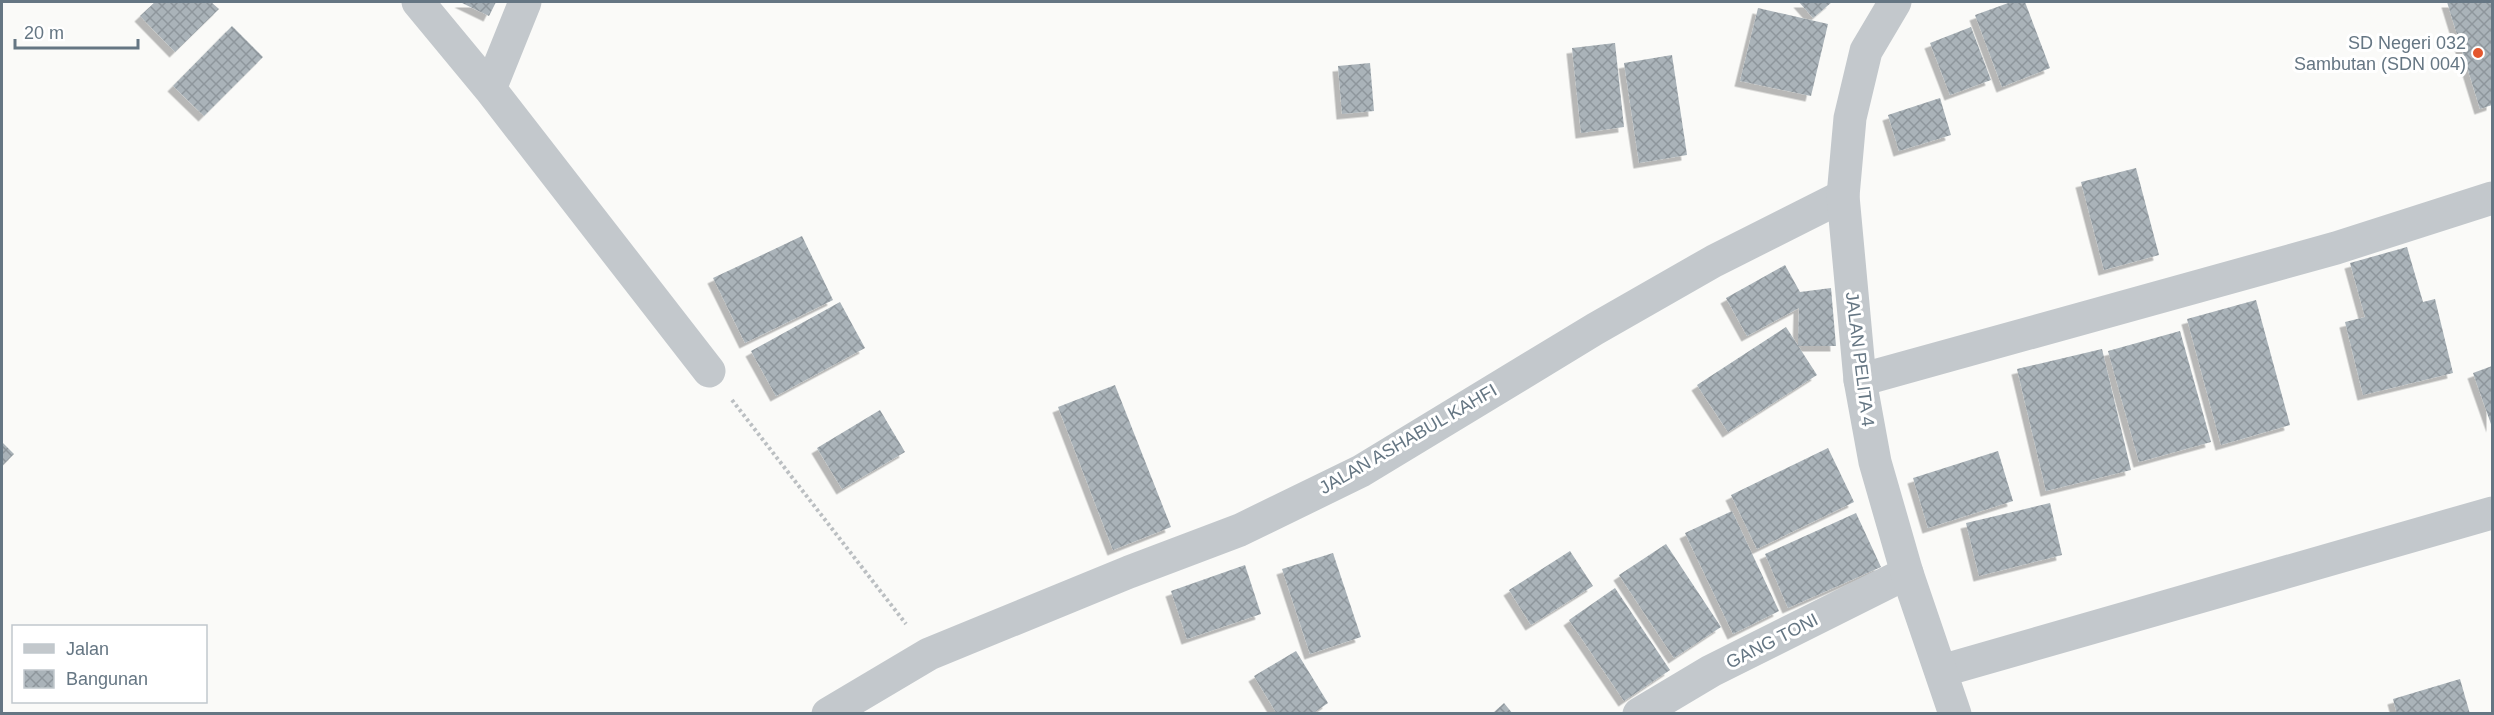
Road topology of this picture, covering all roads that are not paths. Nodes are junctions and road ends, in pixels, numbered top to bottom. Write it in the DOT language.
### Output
graph roads {
  1 [pos="418,2"];
  2 [pos="525,2"];
  3 [pos="1895,2"];
  4 [pos="490,88"];
  5 [pos="1843,195"];
  6 [pos="2493,198"];
  7 [pos="709,371"];
  8 [pos="1860,380"];
  9 [pos="2493,513"];
  10 [pos="1907,573"];
  11 [pos="1941,671"];
  12 [pos="828,714"];
  13 [pos="1639,714"];
  14 [pos="1955,714"];
  1 -- 4 [label="street"];
  2 -- 4 [label="street"];
  3 -- 5 [label="street, JALAN PELITA 4"];
  4 -- 7 [label="street"];
  5 -- 8 [label="street, JALAN PELITA 4"];
  5 -- 12 [label="street, JALAN ASHABUL KAHFI"];
  6 -- 8 [label="street"];
  8 -- 10 [label="street, JALAN PELITA 4"];
  9 -- 11 [label="street"];
  10 -- 11 [label="street, JALAN PELITA 4"];
  10 -- 13 [label="street, GANG TONI"];
  11 -- 14 [label="street, JALAN PELITA 4"];
}
